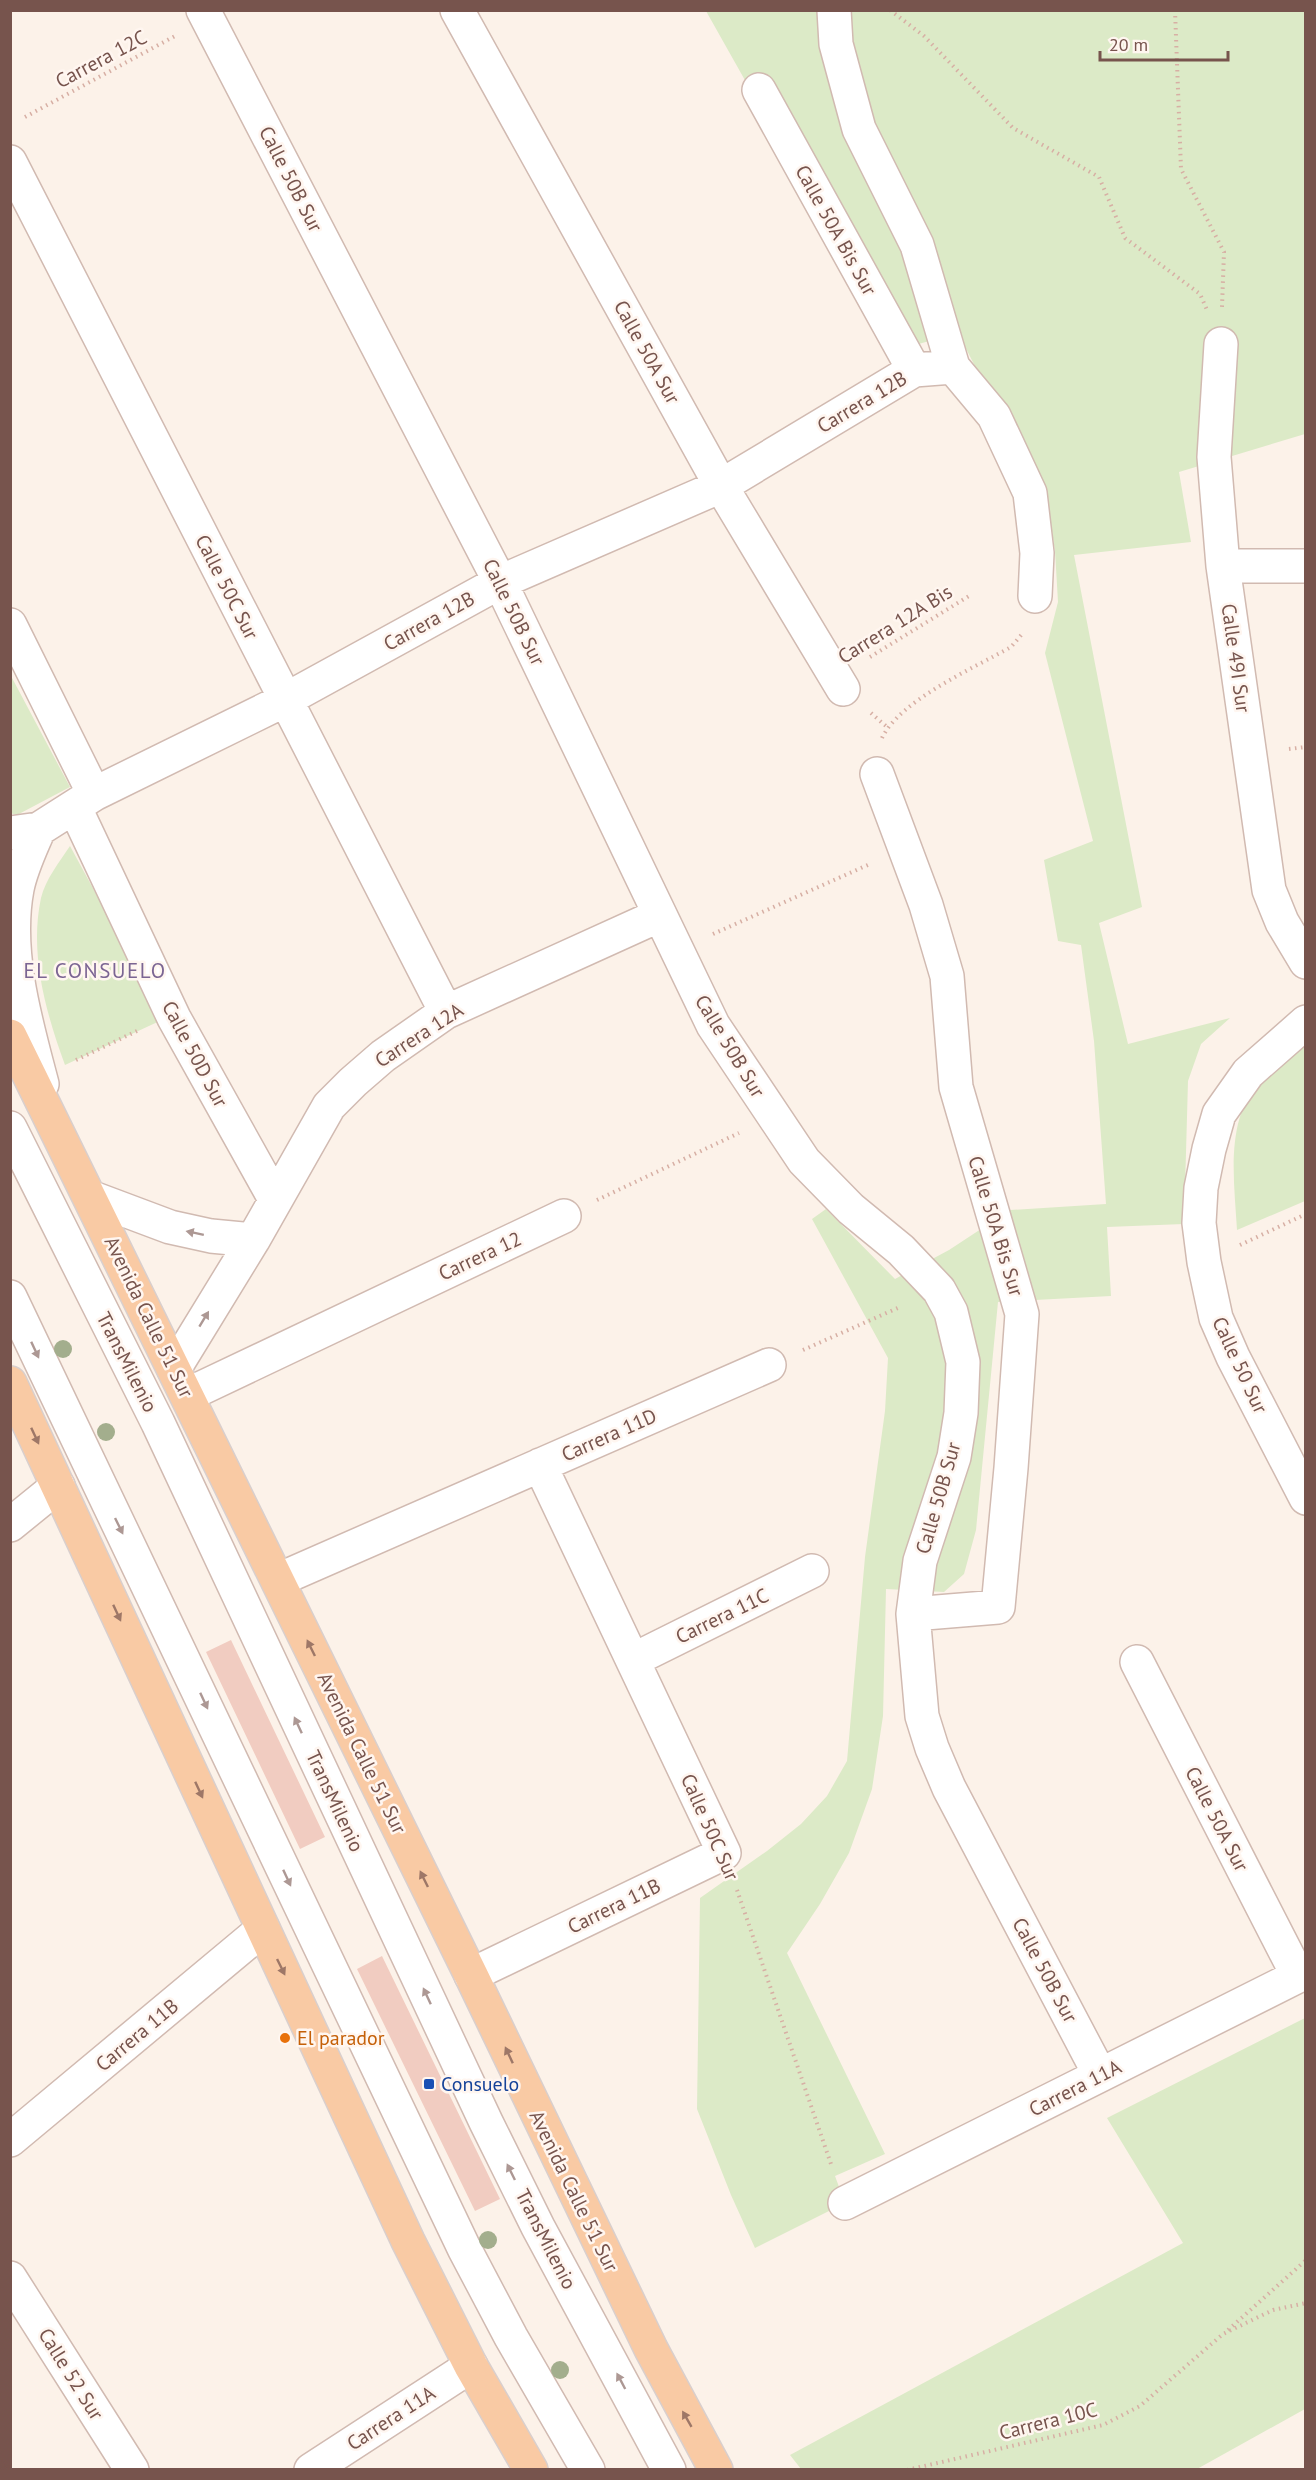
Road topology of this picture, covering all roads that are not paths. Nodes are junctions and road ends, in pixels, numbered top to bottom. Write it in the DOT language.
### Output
graph roads {
  1 [pos="457,10"];
  2 [pos="834,10"];
  3 [pos="206,15"];
  4 [pos="759,90"];
  5 [pos="10,162"];
  6 [pos="1221,344"];
  7 [pos="953,367"];
  8 [pos="914,370"];
  9 [pos="721,486"];
  10 [pos="1223,566"];
  11 [pos="1305,566"];
  12 [pos="500,582"];
  13 [pos="1035,596"];
  14 [pos="10,625"];
  15 [pos="840,683"];
  16 [pos="285,700"];
  17 [pos="877,774"];
  18 [pos="85,801"];
  19 [pos="25,831"];
  20 [pos="660,915"];
  21 [pos="1305,962"];
  22 [pos="446,1012"];
  23 [pos="1305,1022"];
  24 [pos="10,1036"];
  25 [pos="49,1112"];
  26 [pos="10,1128"];
  27 [pos="90,1197"];
  28 [pos="275,1199"];
  29 [pos="564,1216"];
  30 [pos="253,1240"];
  31 [pos="10,1297"];
  32 [pos="769,1365"];
  33 [pos="180,1382"];
  34 [pos="10,1383"];
  35 [pos="540,1465"];
  36 [pos="58,1486"];
  37 [pos="1305,1498"];
  38 [pos="10,1525"];
  39 [pos="812,1571"];
  40 [pos="278,1580"];
  41 [pos="913,1614"];
  42 [pos="633,1660"];
  43 [pos="1137,1662"];
  44 [pos="724,1853"];
  45 [pos="263,1929"];
  46 [pos="1302,1974"];
  47 [pos="471,1975"];
  48 [pos="1100,2075"];
  49 [pos="10,2140"];
  50 [pos="845,2203"];
  51 [pos="10,2278"];
  52 [pos="471,2366"];
  53 [pos="132,2469"];
  54 [pos="311,2469"];
  55 [pos="531,2469"];
  56 [pos="588,2469"];
  57 [pos="669,2469"];
  58 [pos="716,2469"];
  1 -- 9 [label="street, Calle 50A Sur"];
  2 -- 7 [label="street"];
  3 -- 12 [label="street, Calle 50B Sur"];
  4 -- 8 [label="street, Calle 50A Bis Sur"];
  5 -- 16 [label="street, Calle 50C Sur"];
  6 -- 10 [label="street, Calle 49I Sur"];
  7 -- 8 [label="street, Carrera 12B"];
  7 -- 13 [label="street"];
  8 -- 9 [label="street, Carrera 12B"];
  9 -- 12 [label="street, Carrera 12B"];
  9 -- 15 [label="street, Calle 50A Sur"];
  10 -- 11 [label="street"];
  10 -- 21 [label="street, Calle 49I Sur"];
  12 -- 16 [label="street, Carrera 12B"];
  12 -- 20 [label="street, Calle 50B Sur"];
  14 -- 18 [label="street, Calle 50D Sur"];
  16 -- 18 [label="street, Carrera 12B"];
  16 -- 22 [label="street, Calle 50C Sur"];
  17 -- 41 [label="street, Calle 50A Bis Sur"];
  18 -- 19 [label="street, Carrera 12B"];
  18 -- 28 [label="street, Calle 50D Sur"];
  19 -- 25 [label="street, Carrera 12B"];
  20 -- 22 [label="street, Carrera 12A"];
  20 -- 41 [label="street, Calle 50B Sur"];
  22 -- 28 [label="street, Carrera 12A"];
  23 -- 37 [label="street, Calle 50 Sur"];
  24 -- 25 [label="main road, Avenida Calle 51 Sur"];
  25 -- 27 [label="main road, Avenida Calle 51 Sur"];
  57 -- 26 [label="street, TransMilenio, one-way"];
  30 -- 27 [label="street, one-way"];
  27 -- 33 [label="main road, Avenida Calle 51 Sur"];
  28 -- 30 [label="street, Carrera 12A"];
  29 -- 33 [label="street, Carrera 12"];
  33 -- 30 [label="street, Carrera 12A, one-way"];
  31 -- 56 [label="street, one-way"];
  32 -- 35 [label="street, Carrera 11D"];
  33 -- 40 [label="main road, Avenida Calle 51 Sur"];
  34 -- 36 [label="main road, one-way"];
  35 -- 40 [label="street, Carrera 11D"];
  35 -- 42 [label="street, Calle 50C Sur"];
  36 -- 38 [label="street"];
  36 -- 45 [label="main road, one-way"];
  39 -- 42 [label="street, Carrera 11C"];
  47 -- 40 [label="main road, Avenida Calle 51 Sur, one-way"];
  41 -- 48 [label="street, Calle 50B Sur"];
  42 -- 44 [label="street, Calle 50C Sur"];
  43 -- 46 [label="street, Calle 50A Sur"];
  44 -- 47 [label="street, Carrera 11B"];
  45 -- 49 [label="street, Carrera 11B"];
  45 -- 52 [label="main road, one-way"];
  46 -- 48 [label="street, Carrera 11A"];
  58 -- 47 [label="main road, Avenida Calle 51 Sur, one-way"];
  48 -- 50 [label="street, Carrera 11A"];
  51 -- 53 [label="street, Calle 52 Sur"];
  52 -- 54 [label="street, Carrera 11A"];
  52 -- 55 [label="main road"];
}
